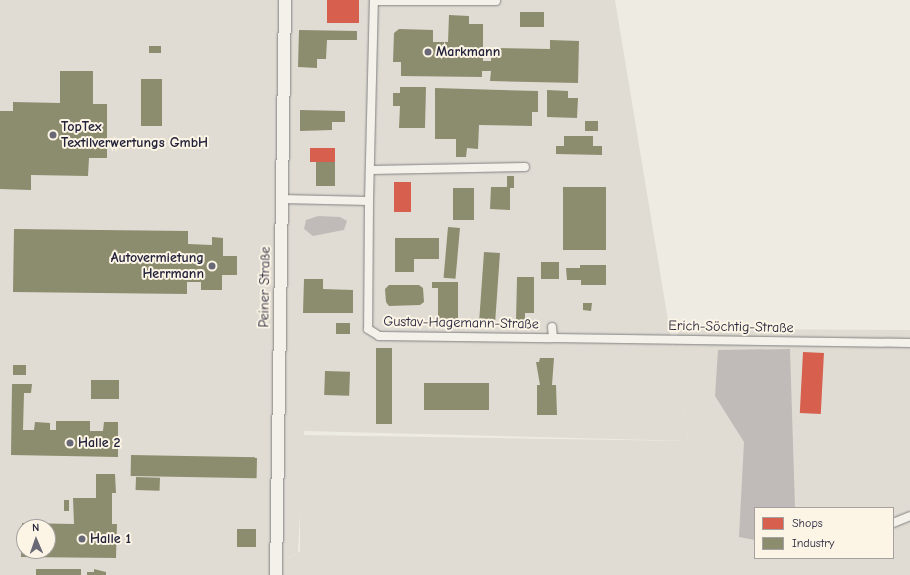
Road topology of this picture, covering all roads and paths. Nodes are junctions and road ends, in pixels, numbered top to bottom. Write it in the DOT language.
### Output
graph roads {
  1 [pos="285,0"];
  2 [pos="374,1"];
  3 [pos="496,1"];
  4 [pos="525,167"];
  5 [pos="371,170"];
  6 [pos="281,198"];
  7 [pos="369,201"];
  8 [pos="552,327"];
  9 [pos="553,338"];
  10 [pos="910,343"];
  11 [pos="910,516"];
  12 [pos="894,523"];
  13 [pos="276,575"];
  1 -- 6 [label="main road, Peiner Straße"];
  2 -- 3 [label="street, Gustav-Hagemann-Straße"];
  2 -- 5 [label="street, Gustav-Hagemann-Straße"];
  4 -- 5 [label="street"];
  5 -- 7 [label="street, Gustav-Hagemann-Straße"];
  6 -- 7 [label="street"];
  6 -- 13 [label="main road, Peiner Straße"];
  7 -- 9 [label="street, Gustav-Hagemann-Straße"];
  8 -- 9 [label="street, Gustav-Hagemann-Straße"];
  9 -- 10 [label="street, Erich-Söchtig-Straße"];
  11 -- 12 [label="street"];
}
